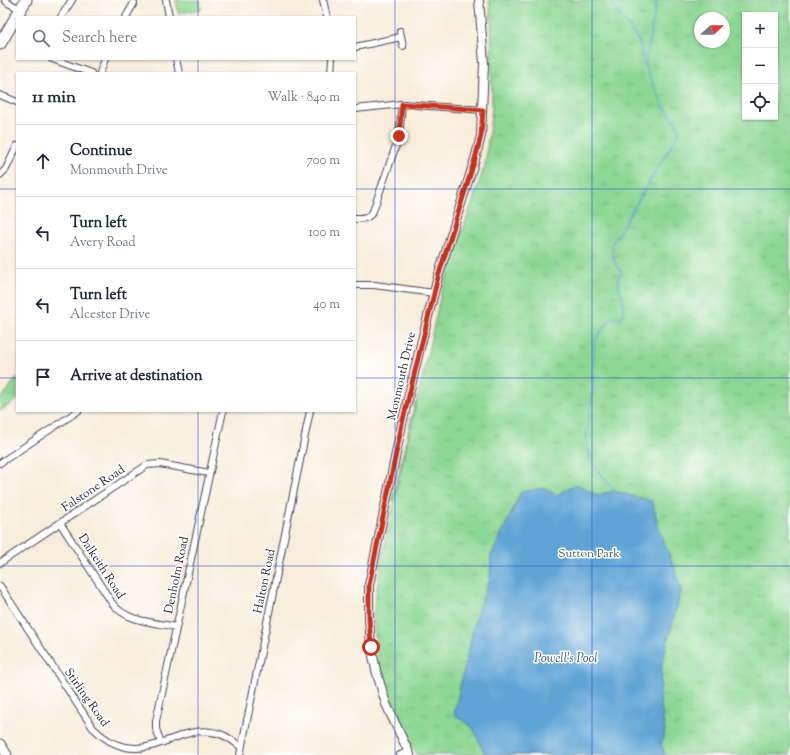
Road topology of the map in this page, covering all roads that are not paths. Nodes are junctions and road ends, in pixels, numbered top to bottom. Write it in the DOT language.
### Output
graph roads {
  1 [pos="5,0"];
  2 [pos="72,0"];
  3 [pos="166,0"];
  4 [pos="323,0"];
  5 [pos="479,0"];
  6 [pos="134,3"];
  7 [pos="23,4"];
  8 [pos="16,16"];
  9 [pos="16,16"];
  10 [pos="62,16"];
  11 [pos="127,16"];
  12 [pos="169,16"];
  13 [pos="327,16"];
  14 [pos="0,44"];
  15 [pos="356,46"];
  16 [pos="403,46"];
  17 [pos="55,60"];
  18 [pos="105,60"];
  19 [pos="176,60"];
  20 [pos="332,60"];
  21 [pos="87,72"];
  22 [pos="100,72"];
  23 [pos="179,72"];
  24 [pos="332,72"];
  25 [pos="0,95"];
  26 [pos="16,102"];
  27 [pos="402,104"];
  28 [pos="356,109"];
  29 [pos="483,110"];
  30 [pos="16,148"];
  31 [pos="0,175"];
  32 [pos="356,219"];
  33 [pos="356,285"];
  34 [pos="434,293"];
  35 [pos="76,412"];
  36 [pos="223,412"];
  37 [pos="310,412"];
  38 [pos="0,463"];
  39 [pos="209,473"];
  40 [pos="60,523"];
  41 [pos="0,563"];
  42 [pos="0,586"];
  43 [pos="176,627"];
  44 [pos="161,743"];
  45 [pos="0,744"];
  46 [pos="241,747"];
  47 [pos="409,753"];
  48 [pos="241,754"];
  49 [pos="7,755"];
  50 [pos="400,755"];
  1 -- 7 [label="street"];
  2 -- 10 [label="street"];
  3 -- 12 [label="street"];
  4 -- 13 [label="street"];
  5 -- 29 [label="street, Monmouth Drive"];
  6 -- 11 [label="street"];
  7 -- 8 [label="highway"];
  9 -- 14 [label="highway"];
  15 -- 16 [label="street"];
  17 -- 21 [label="street"];
  18 -- 22 [label="street"];
  19 -- 23 [label="street"];
  20 -- 24 [label="street"];
  25 -- 26 [label="street"];
  27 -- 28 [label="street"];
  27 -- 29 [label="street"];
  27 -- 32 [label="street"];
  29 -- 34 [label="street, Monmouth Drive"];
  30 -- 31 [label="street"];
  33 -- 34 [label="street"];
  34 -- 47 [label="street, Monmouth Drive"];
  35 -- 38 [label="street"];
  36 -- 39 [label="street, Denholm Road"];
  37 -- 46 [label="street, Halton Road"];
  39 -- 40 [label="street, Falstone Road"];
  39 -- 43 [label="street, Denholm Road"];
  40 -- 41 [label="street, Falstone Road"];
  40 -- 43 [label="street, Dalkeith Road"];
  42 -- 44 [label="street, Stirling Road"];
  43 -- 44 [label="street, Denholm Road"];
  44 -- 46 [label="street, Stirling Road"];
  45 -- 49 [label="main road"];
  46 -- 48 [label="street, Halton Road"];
  47 -- 50 [label="street"];
}
